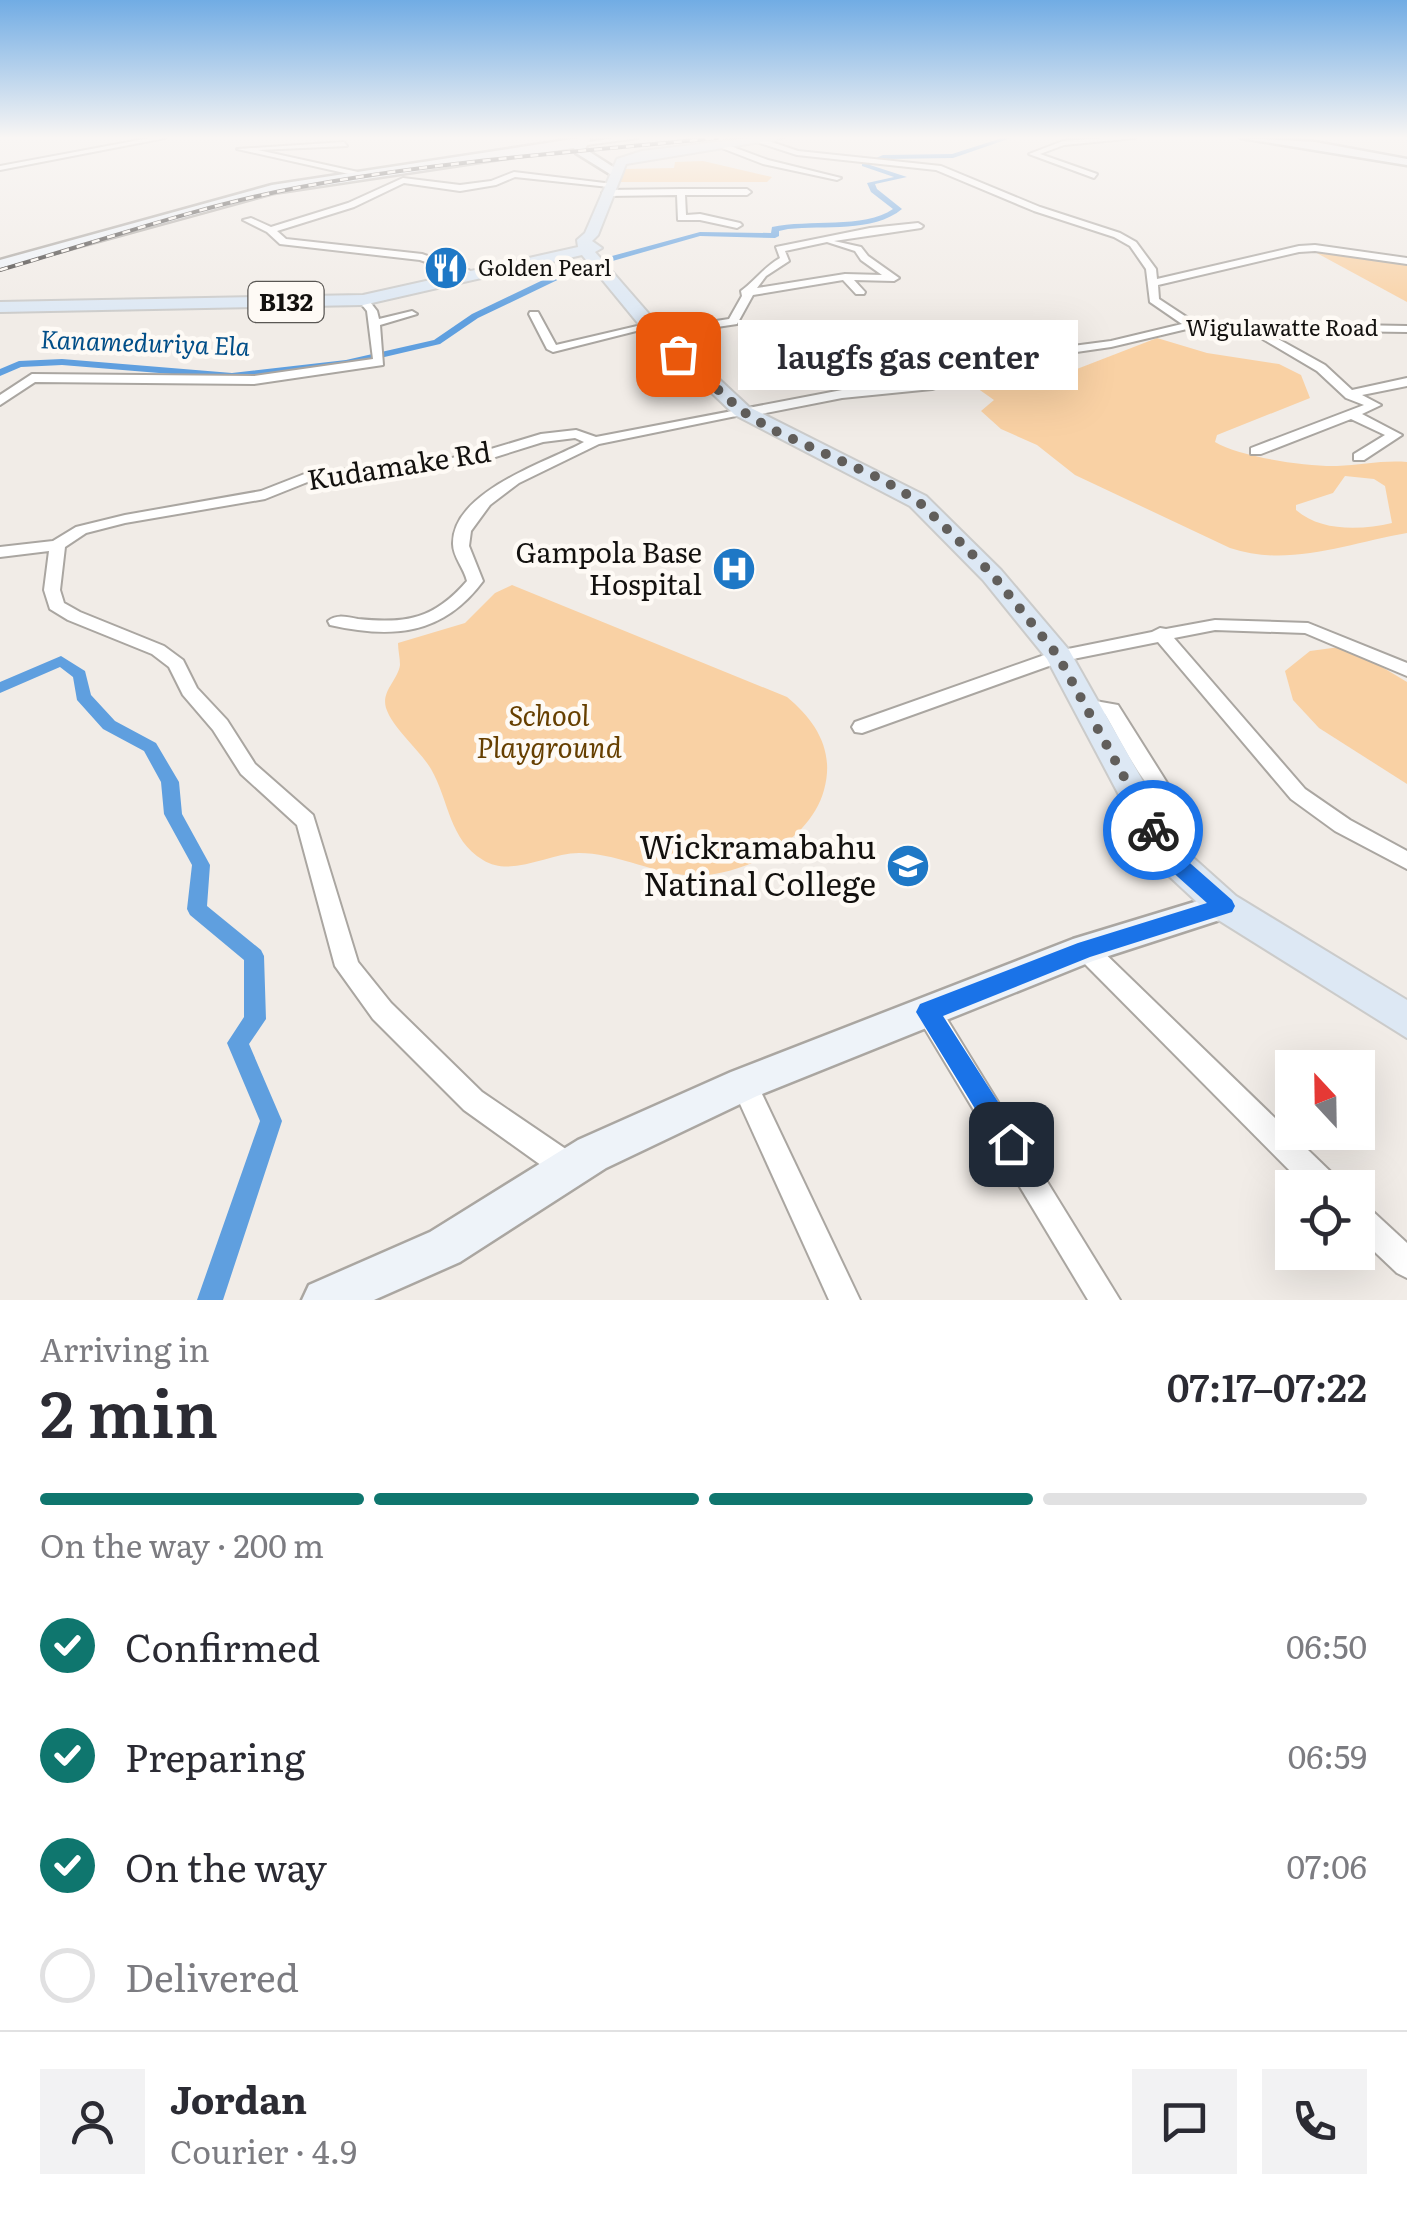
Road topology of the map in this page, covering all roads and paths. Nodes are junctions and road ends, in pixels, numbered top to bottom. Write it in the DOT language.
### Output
graph roads {
  1 [pos="234,199"];
  2 [pos="364,199"];
  3 [pos="607,199"];
  4 [pos="681,199"];
  5 [pos="1014,199"];
  6 [pos="248,220"];
  7 [pos="738,224"];
  8 [pos="918,226"];
  9 [pos="270,230"];
  10 [pos="822,241"];
  11 [pos="594,256"];
  12 [pos="1407,260"];
  13 [pos="0,264"];
  14 [pos="472,275"];
  15 [pos="845,277"];
  16 [pos="1156,283"];
  17 [pos="860,292"];
  18 [pos="745,293"];
  19 [pos="363,300"];
  20 [pos="0,307"];
  21 [pos="412,314"];
  22 [pos="534,314"];
  23 [pos="374,323"];
  24 [pos="1191,325"];
  25 [pos="1246,325"];
  26 [pos="654,329"];
  27 [pos="1407,329"];
  28 [pos="1407,382"];
  29 [pos="1350,394"];
  30 [pos="0,401"];
  31 [pos="744,412"];
  32 [pos="1351,414"];
  33 [pos="595,442"];
  34 [pos="1256,452"];
  35 [pos="1359,457"];
  36 [pos="58,545"];
  37 [pos="0,552"];
  38 [pos="336,621"];
  39 [pos="1160,633"];
  40 [pos="1058,656"];
  41 [pos="1407,670"];
  42 [pos="1084,705"];
  43 [pos="862,727"];
  44 [pos="1182,806"];
  45 [pos="1407,861"];
  46 [pos="1224,906"];
  47 [pos="1085,949"];
  48 [pos="928,1012"];
  49 [pos="1407,1021"];
  50 [pos="744,1084"];
  51 [pos="570,1169"];
  52 [pos="1309,1170"];
  53 [pos="1375,1233"];
  54 [pos="1407,1263"];
  55 [pos="324,1300"];
  56 [pos="845,1300"];
  57 [pos="1105,1300"];
  1 -- 13 [label="street"];
  2 -- 9 [label="street"];
  3 -- 11 [label="main road"];
  4 -- 7 [label="street"];
  5 -- 16 [label="street"];
  6 -- 9 [label="street"];
  8 -- 10 [label="street"];
  9 -- 14 [label="street"];
  10 -- 15 [label="street"];
  10 -- 18 [label="street"];
  11 -- 14 [label="main road, B132"];
  11 -- 26 [label="main road"];
  12 -- 16 [label="street"];
  14 -- 19 [label="main road, B132"];
  15 -- 17 [label="street"];
  15 -- 18 [label="street"];
  16 -- 24 [label="street"];
  18 -- 26 [label="street"];
  19 -- 20 [label="main road, B132"];
  19 -- 23 [label="street"];
  21 -- 23 [label="street"];
  22 -- 26 [label="street"];
  23 -- 30 [label="street"];
  24 -- 25 [label="street, Wigulawatte Road"];
  24 -- 31 [label="street, Wigulawatte Road"];
  25 -- 27 [label="street, Wigulawatte Road"];
  25 -- 29 [label="street"];
  26 -- 31 [label="main road"];
  28 -- 29 [label="street"];
  29 -- 32 [label="street"];
  31 -- 33 [label="street, Kudamake Rd"];
  31 -- 40 [label="main road"];
  32 -- 34 [label="street"];
  32 -- 35 [label="street"];
  33 -- 36 [label="street, Kudamake Rd"];
  33 -- 38 [label="street"];
  36 -- 37 [label="street, Kudamake Rd"];
  36 -- 51 [label="street"];
  39 -- 40 [label="street"];
  39 -- 41 [label="street"];
  39 -- 45 [label="street"];
  40 -- 42 [label="main road"];
  40 -- 43 [label="street"];
  42 -- 44 [label="street"];
  42 -- 46 [label="main road"];
  46 -- 47 [label="street"];
  46 -- 49 [label="main road"];
  47 -- 48 [label="street"];
  47 -- 52 [label="street"];
  48 -- 50 [label="street"];
  48 -- 57 [label="street"];
  50 -- 51 [label="street"];
  50 -- 56 [label="street"];
  51 -- 55 [label="street"];
  53 -- 54 [label="street"];
}
